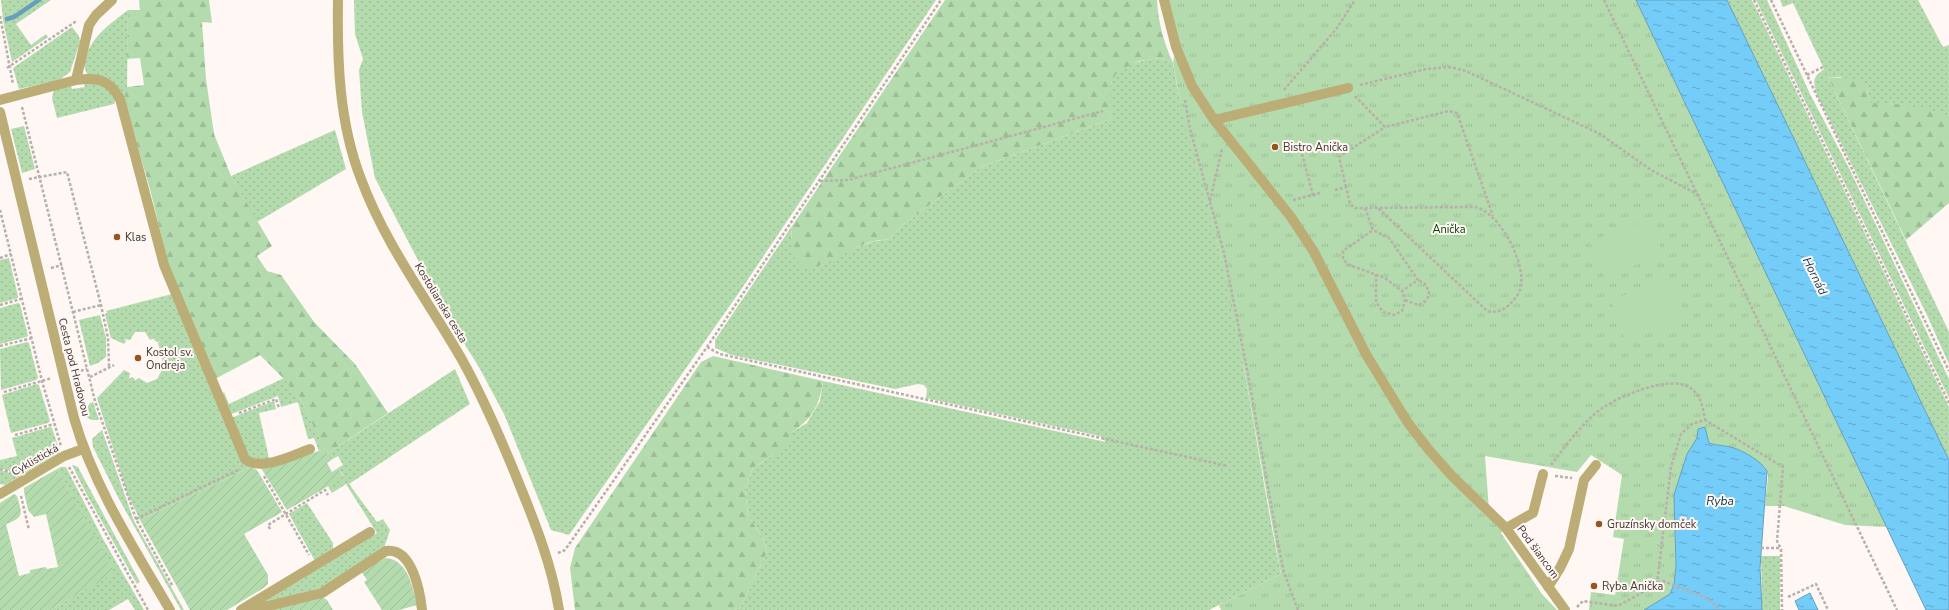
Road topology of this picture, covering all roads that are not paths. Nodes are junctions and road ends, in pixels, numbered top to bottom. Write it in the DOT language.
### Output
graph roads {
  1 [pos="112,0"];
  2 [pos="338,0"];
  3 [pos="1164,0"];
  4 [pos="76,80"];
  5 [pos="1348,88"];
  6 [pos="0,100"];
  7 [pos="0,112"];
  8 [pos="1214,120"];
  9 [pos="5,154"];
  10 [pos="83,449"];
  11 [pos="310,449"];
  12 [pos="1596,464"];
  13 [pos="1546,470"];
  14 [pos="0,494"];
  15 [pos="1506,528"];
  16 [pos="370,532"];
  17 [pos="1548,587"];
  18 [pos="170,610"];
  19 [pos="241,610"];
  20 [pos="252,610"];
  21 [pos="422,610"];
  22 [pos="559,610"];
  23 [pos="1565,610"];
  1 -- 4 [label="street"];
  2 -- 22 [label="street, Kostolianska cesta"];
  3 -- 8 [label="street"];
  4 -- 6 [label="street"];
  4 -- 11 [label="street"];
  5 -- 8 [label="street"];
  7 -- 9 [label="street, Cesta pod Hradovou"];
  8 -- 15 [label="street"];
  9 -- 10 [label="street, Cesta pod Hradovou"];
  10 -- 14 [label="street, Cyklistická"];
  10 -- 18 [label="street, Cesta pod Hradovou"];
  12 -- 17 [label="street"];
  13 -- 15 [label="street, Pod šiancom"];
  15 -- 17 [label="street, Pod šiancom"];
  16 -- 19 [label="street"];
  17 -- 23 [label="street, Pod šiancom"];
  20 -- 21 [label="street"];
}
